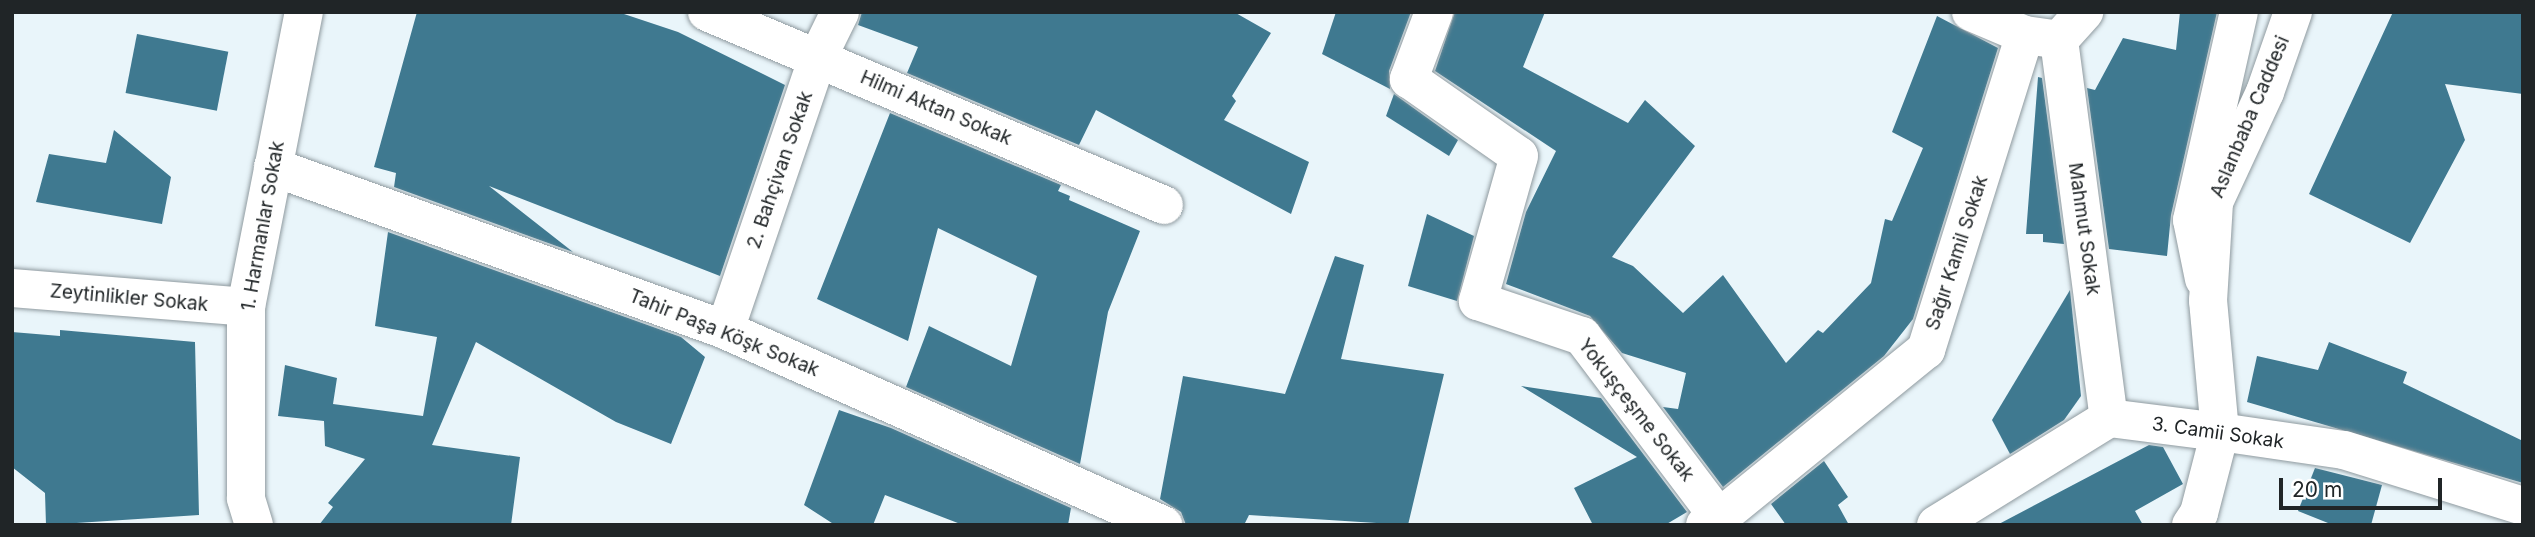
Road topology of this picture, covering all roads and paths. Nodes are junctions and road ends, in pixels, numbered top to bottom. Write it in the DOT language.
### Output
graph roads {
  1 [pos="304,12"];
  2 [pos="707,12"];
  3 [pos="839,12"];
  4 [pos="1434,12"];
  5 [pos="1971,12"];
  6 [pos="2084,12"];
  7 [pos="2239,12"];
  8 [pos="2294,12"];
  9 [pos="2042,38"];
  10 [pos="818,57"];
  11 [pos="273,167"];
  12 [pos="1164,205"];
  13 [pos="12,288"];
  14 [pos="2208,301"];
  15 [pos="246,307"];
  16 [pos="725,330"];
  17 [pos="2109,418"];
  18 [pos="2220,432"];
  19 [pos="2523,506"];
  20 [pos="1712,522"];
  21 [pos="254,525"];
  22 [pos="1164,525"];
  23 [pos="1936,525"];
  24 [pos="2191,525"];
  1 -- 11 [label="street, 1. Harmanlar Sokak"];
  2 -- 10 [label="street, Hilmi Aktan Sokak"];
  3 -- 10 [label="street, 2. Bahçivan Sokak"];
  4 -- 20 [label="street, Yokuşçeşme Sokak"];
  5 -- 9 [label="street"];
  6 -- 9 [label="street, Sağır Kamil Sokak"];
  7 -- 14 [label="street"];
  8 -- 14 [label="street, Aslanbaba Caddesi"];
  9 -- 17 [label="street, Mahmut Sokak"];
  9 -- 20 [label="street, Sağır Kamil Sokak"];
  10 -- 12 [label="street, Hilmi Aktan Sokak"];
  10 -- 16 [label="street, 2. Bahçivan Sokak"];
  11 -- 15 [label="street, 1. Harmanlar Sokak"];
  11 -- 16 [label="street, Tahir Paşa Köşk Sokak"];
  13 -- 15 [label="street, Zeytinlikler Sokak"];
  14 -- 18 [label="street, Aslanbaba Caddesi"];
  15 -- 21 [label="street, 1. Harmanlar Sokak"];
  16 -- 22 [label="street, Tahir Paşa Köşk Sokak"];
  17 -- 18 [label="street, 3. Camii Sokak"];
  17 -- 23 [label="street"];
  18 -- 19 [label="street, 3. Camii Sokak"];
  18 -- 24 [label="street, Aslanbaba Caddesi"];
}
